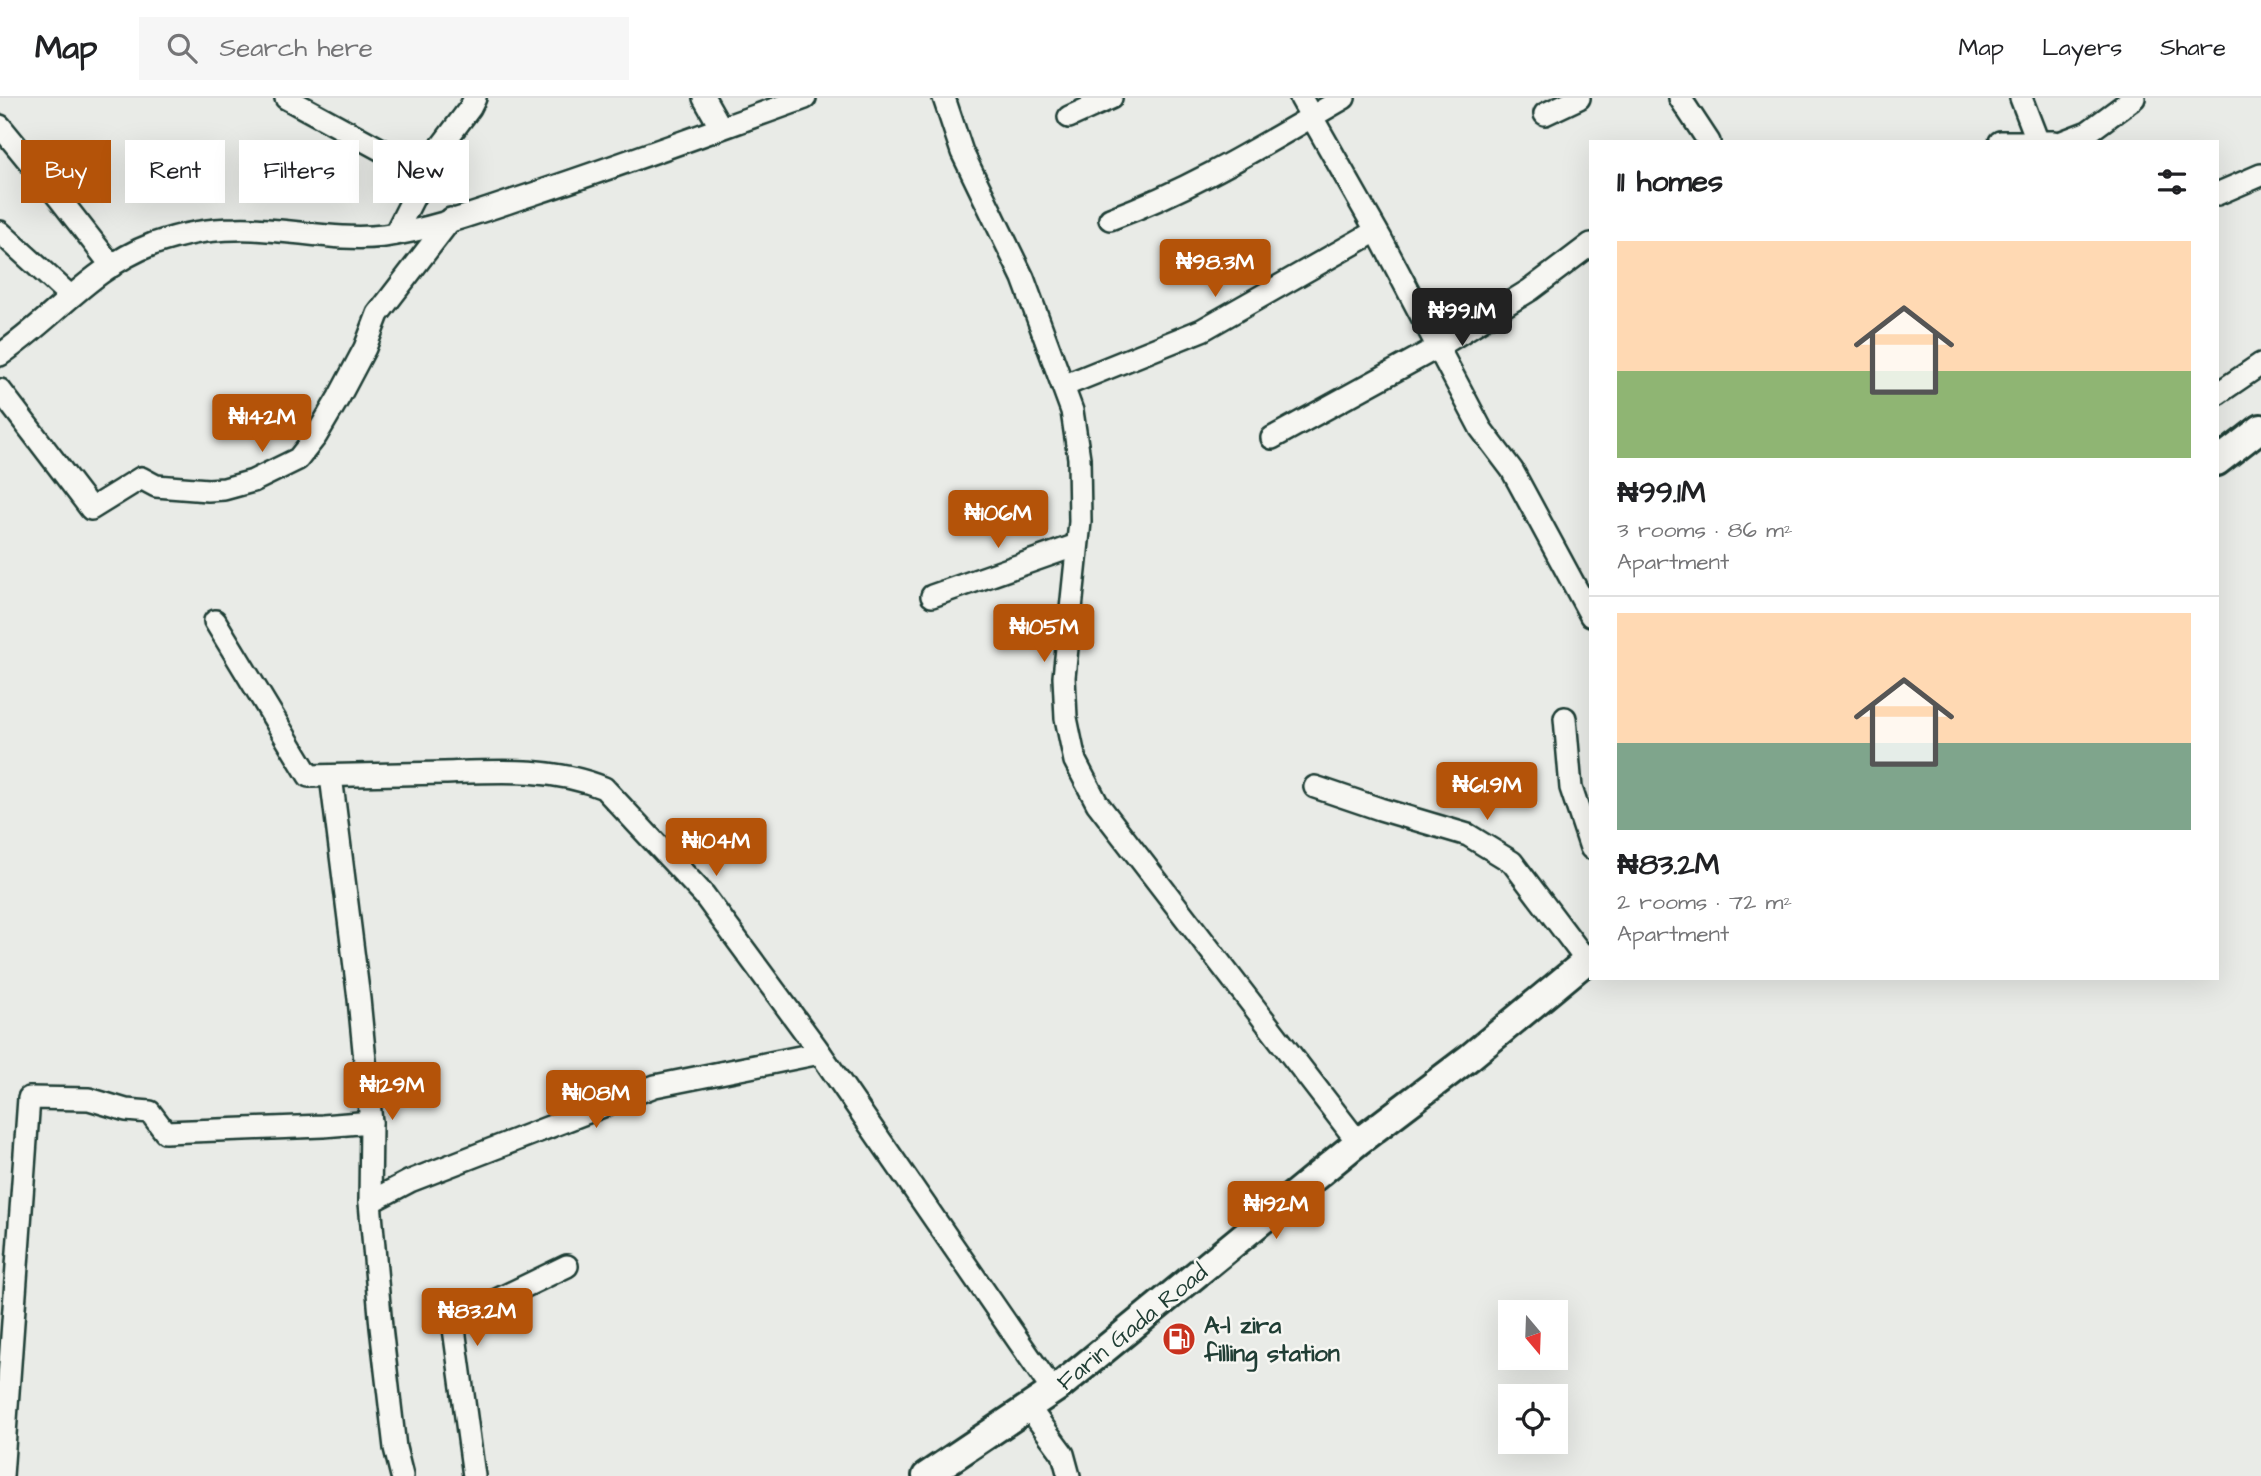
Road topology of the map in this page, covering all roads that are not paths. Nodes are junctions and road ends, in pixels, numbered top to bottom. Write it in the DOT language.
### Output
graph roads {
  1 [pos="286,98"];
  2 [pos="475,98"];
  3 [pos="704,98"];
  4 [pos="805,98"];
  5 [pos="944,98"];
  6 [pos="1111,98"];
  7 [pos="1344,98"];
  8 [pos="1579,98"];
  9 [pos="1680,98"];
  10 [pos="2021,98"];
  11 [pos="2134,98"];
  12 [pos="1306,107"];
  13 [pos="1545,114"];
  14 [pos="1069,117"];
  15 [pos="0,127"];
  16 [pos="722,128"];
  17 [pos="446,140"];
  18 [pos="1708,140"];
  19 [pos="2042,140"];
  20 [pos="2067,140"];
  21 [pos="373,145"];
  22 [pos="2261,175"];
  23 [pos="2219,193"];
  24 [pos="410,203"];
  25 [pos="452,219"];
  26 [pos="1110,219"];
  27 [pos="1376,231"];
  28 [pos="0,232"];
  29 [pos="395,234"];
  30 [pos="1589,246"];
  31 [pos="112,266"];
  32 [pos="70,296"];
  33 [pos="1438,346"];
  34 [pos="0,355"];
  35 [pos="2261,364"];
  36 [pos="1063,386"];
  37 [pos="0,390"];
  38 [pos="2219,393"];
  39 [pos="2261,428"];
  40 [pos="1272,438"];
  41 [pos="2219,460"];
  42 [pos="1077,545"];
  43 [pos="932,596"];
  44 [pos="1589,612"];
  45 [pos="215,621"];
  46 [pos="1564,718"];
  47 [pos="331,776"];
  48 [pos="1315,787"];
  49 [pos="1589,842"];
  50 [pos="1589,959"];
  51 [pos="820,1053"];
  52 [pos="371,1122"];
  53 [pos="1358,1142"];
  54 [pos="370,1202"];
  55 [pos="568,1266"];
  56 [pos="1053,1391"];
  57 [pos="1029,1408"];
  58 [pos="1,1475"];
  59 [pos="402,1476"];
  60 [pos="474,1476"];
  61 [pos="926,1476"];
  62 [pos="1069,1476"];
  1 -- 21 [label="street"];
  2 -- 17 [label="street"];
  3 -- 16 [label="street"];
  4 -- 16 [label="street"];
  5 -- 36 [label="street"];
  6 -- 14 [label="street"];
  7 -- 12 [label="street"];
  8 -- 13 [label="street"];
  9 -- 18 [label="street"];
  10 -- 19 [label="street"];
  11 -- 20 [label="street"];
  12 -- 26 [label="street"];
  12 -- 27 [label="street"];
  15 -- 31 [label="street"];
  16 -- 25 [label="street"];
  22 -- 23 [label="street"];
  24 -- 29 [label="street"];
  25 -- 29 [label="street"];
  25 -- 37 [label="street"];
  27 -- 33 [label="street"];
  27 -- 36 [label="street"];
  28 -- 32 [label="street"];
  29 -- 31 [label="street"];
  30 -- 33 [label="street"];
  31 -- 32 [label="street"];
  32 -- 34 [label="street"];
  33 -- 40 [label="street"];
  33 -- 44 [label="street"];
  35 -- 38 [label="street"];
  36 -- 42 [label="street"];
  39 -- 41 [label="main road"];
  42 -- 43 [label="street"];
  42 -- 53 [label="street"];
  45 -- 47 [label="street"];
  46 -- 49 [label="street"];
  47 -- 51 [label="street"];
  47 -- 52 [label="street"];
  48 -- 50 [label="street"];
  50 -- 53 [label="main road, Farin Gada Road"];
  51 -- 54 [label="street"];
  51 -- 56 [label="street"];
  52 -- 54 [label="street"];
  52 -- 58 [label="street"];
  53 -- 56 [label="main road, Farin Gada Road"];
  54 -- 59 [label="street"];
  55 -- 60 [label="street"];
  56 -- 57 [label="main road, Farin Gada Road"];
  57 -- 61 [label="main road, Farin Gada Road"];
  57 -- 62 [label="street"];
}
